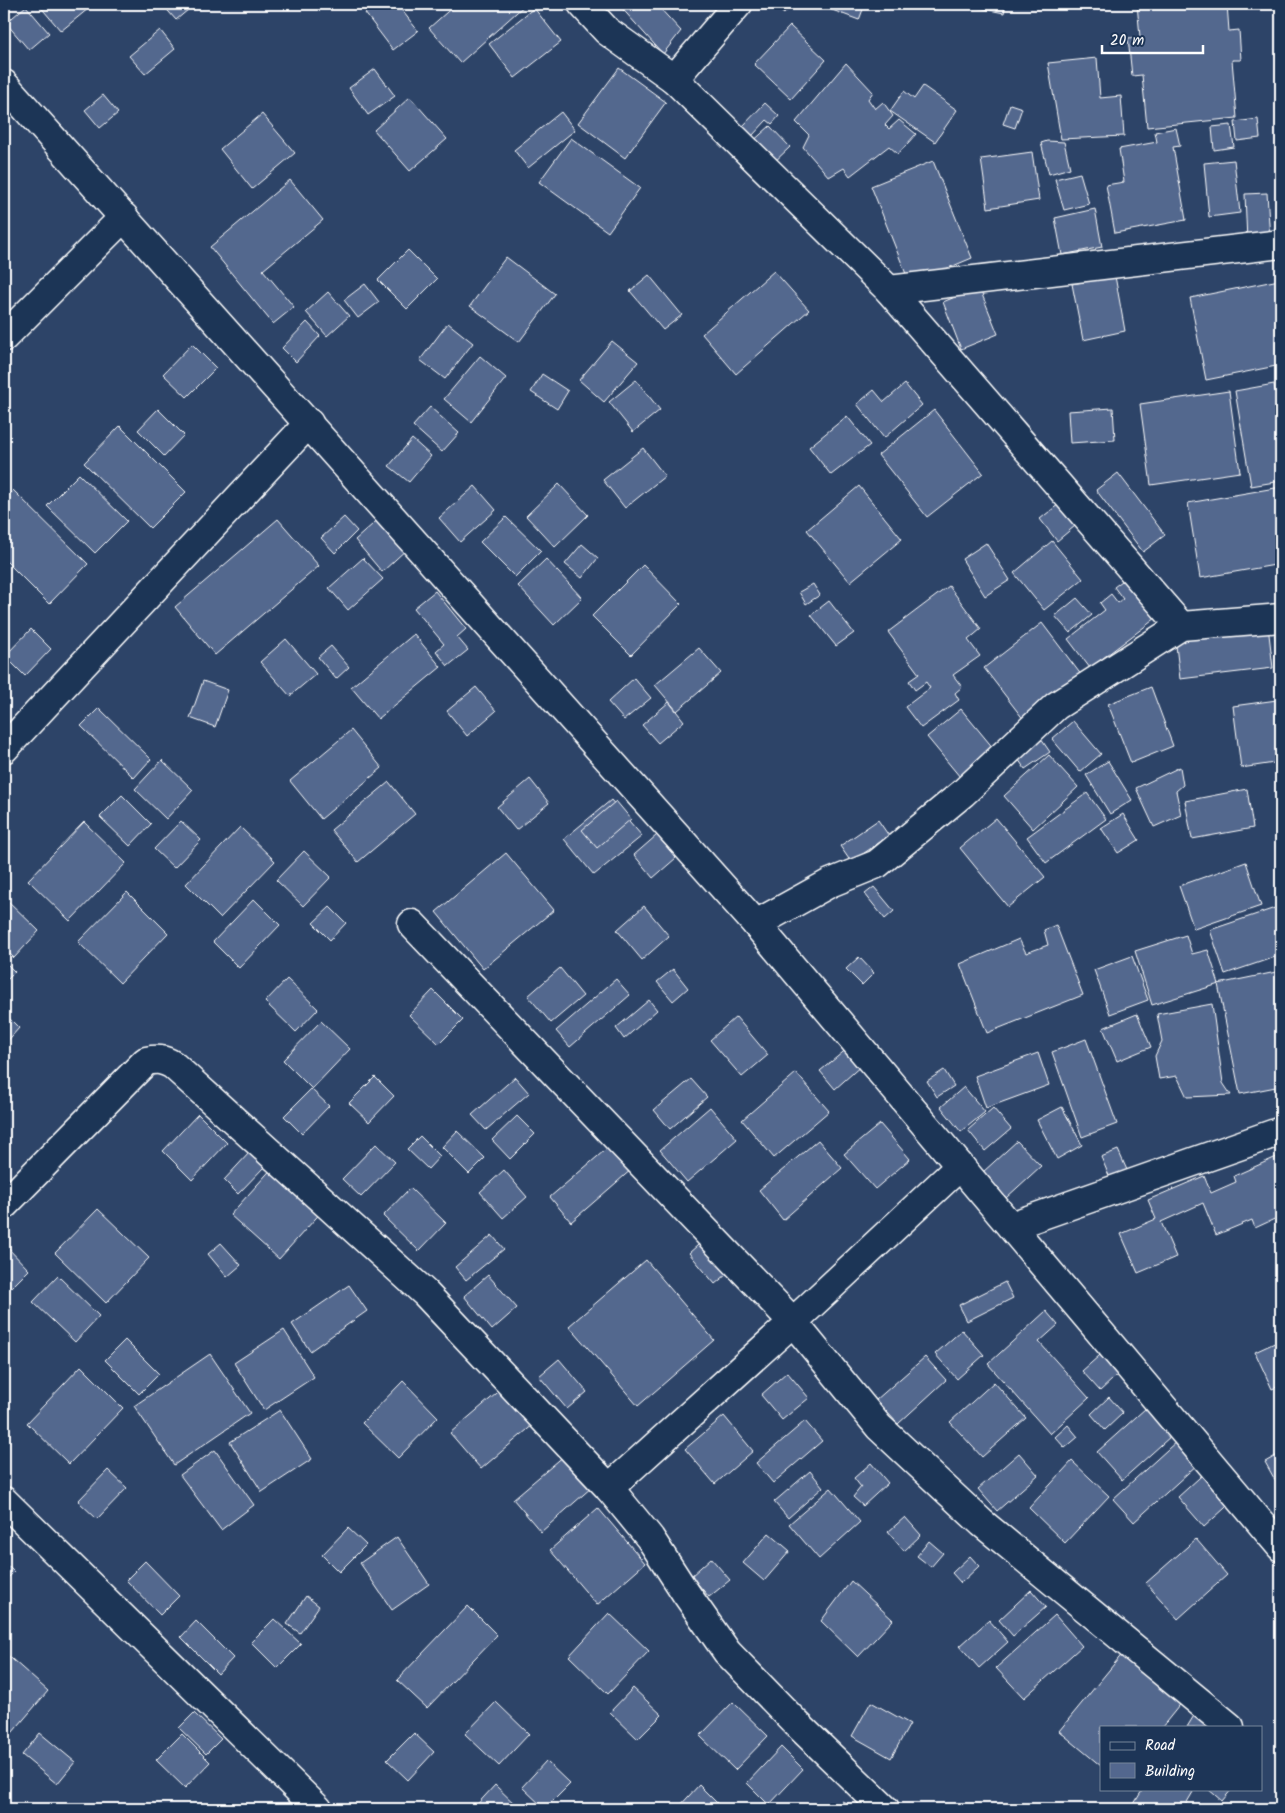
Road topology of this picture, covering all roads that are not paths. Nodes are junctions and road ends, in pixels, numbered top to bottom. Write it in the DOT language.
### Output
graph roads {
  1 [pos="582,4"];
  2 [pos="738,4"];
  3 [pos="674,80"];
  4 [pos="4,84"];
  5 [pos="124,218"];
  6 [pos="1281,244"];
  7 [pos="889,290"];
  8 [pos="4,337"];
  9 [pos="309,423"];
  10 [pos="1281,618"];
  11 [pos="1181,626"];
  12 [pos="4,749"];
  13 [pos="412,924"];
  14 [pos="756,924"];
  15 [pos="1281,1131"];
  16 [pos="960,1166"];
  17 [pos="4,1205"];
  18 [pos="1011,1226"];
  19 [pos="793,1322"];
  20 [pos="609,1488"];
  21 [pos="4,1501"];
  22 [pos="1281,1547"];
  23 [pos="1229,1726"];
  24 [pos="318,1809"];
  25 [pos="885,1809"];
  1 -- 3 [label="street"];
  2 -- 3 [label="street"];
  3 -- 7 [label="street"];
  4 -- 5 [label="street"];
  5 -- 8 [label="street"];
  5 -- 9 [label="street"];
  6 -- 7 [label="street"];
  7 -- 11 [label="street"];
  9 -- 12 [label="street"];
  9 -- 14 [label="street"];
  10 -- 11 [label="street"];
  11 -- 14 [label="street"];
  13 -- 19 [label="street"];
  14 -- 16 [label="street"];
  15 -- 18 [label="street"];
  16 -- 18 [label="street"];
  16 -- 19 [label="street"];
  17 -- 20 [label="street"];
  18 -- 22 [label="street"];
  19 -- 20 [label="street"];
  19 -- 23 [label="street"];
  20 -- 25 [label="street"];
  21 -- 24 [label="street"];
}
